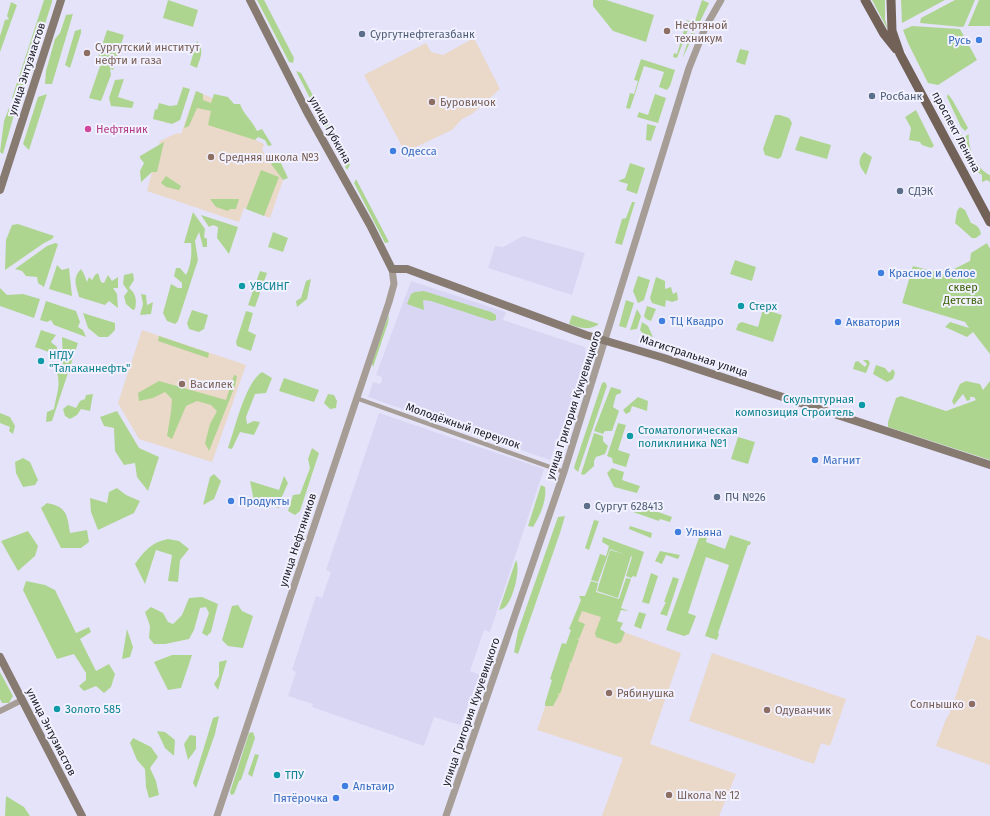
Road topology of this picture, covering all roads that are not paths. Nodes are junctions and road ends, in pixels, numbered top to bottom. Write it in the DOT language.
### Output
graph roads {
  1 [pos="61,0"];
  2 [pos="250,0"];
  3 [pos="720,0"];
  4 [pos="865,0"];
  5 [pos="891,0"];
  6 [pos="900,54"];
  7 [pos="3,170"];
  8 [pos="0,190"];
  9 [pos="990,222"];
  10 [pos="392,269"];
  11 [pos="606,340"];
  12 [pos="356,398"];
  13 [pos="990,465"];
  14 [pos="564,472"];
  15 [pos="0,657"];
  16 [pos="22,700"];
  17 [pos="0,711"];
  18 [pos="82,816"];
  19 [pos="217,816"];
  20 [pos="446,816"];
  1 -- 7 [label="main road, улица Энтузиастов"];
  2 -- 10 [label="main road, улица Губкина"];
  3 -- 11 [label="street, улица Григория Кукуевицкого"];
  4 -- 6 [label="main road, проспект Ленина"];
  5 -- 6 [label="main road, проспект Ленина"];
  6 -- 9 [label="main road, проспект Ленина"];
  7 -- 8 [label="main road, улица Энтузиастов"];
  10 -- 11 [label="main road, Магистральная улица"];
  10 -- 12 [label="street, улица Нефтяников"];
  11 -- 13 [label="main road, Магистральная улица"];
  11 -- 14 [label="street, улица Григория Кукуевицкого"];
  12 -- 14 [label="street, Молодёжный переулок"];
  12 -- 19 [label="street, улица Нефтяников"];
  14 -- 20 [label="street, улица Григория Кукуевицкого"];
  15 -- 16 [label="main road, улица Энтузиастов"];
  16 -- 17 [label="street"];
  16 -- 18 [label="main road, улица Энтузиастов"];
}
